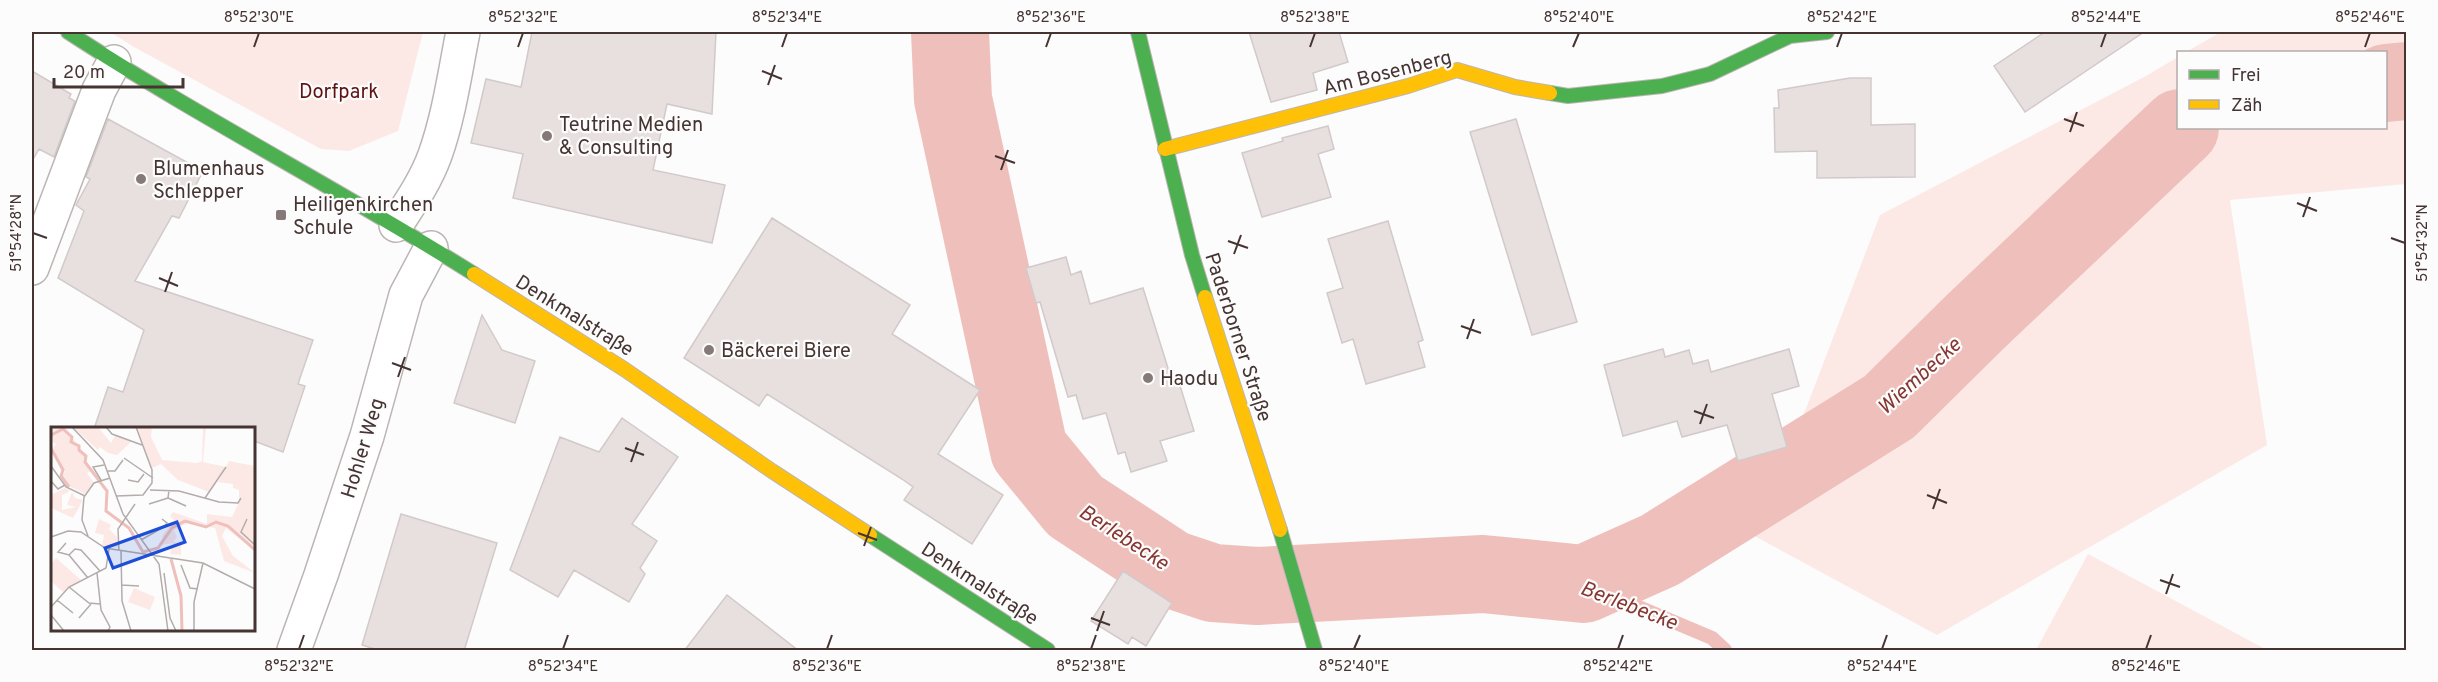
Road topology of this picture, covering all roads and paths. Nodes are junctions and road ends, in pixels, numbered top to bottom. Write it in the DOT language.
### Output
graph roads {
  1 [pos="69,32"];
  2 [pos="463,32"];
  3 [pos="1138,32"];
  4 [pos="1827,32"];
  5 [pos="1790,34"];
  6 [pos="114,62"];
  7 [pos="1165,149"];
  8 [pos="396,225"];
  9 [pos="431,248"];
  10 [pos="32,268"];
  11 [pos="294,651"];
  12 [pos="1048,651"];
  13 [pos="1315,651"];
  1 -- 6 [label="main road, Denkmalstraße"];
  2 -- 8 [label="street"];
  3 -- 7 [label="main road, Paderborner Straße"];
  4 -- 5 [label="main road, Am Bosenberg"];
  5 -- 7 [label="main road, Am Bosenberg"];
  6 -- 8 [label="main road, Denkmalstraße"];
  6 -- 10 [label="street"];
  7 -- 13 [label="main road, Paderborner Straße"];
  8 -- 9 [label="main road, Denkmalstraße"];
  9 -- 11 [label="street, Hohler Weg"];
  9 -- 12 [label="main road, Denkmalstraße"];
}
